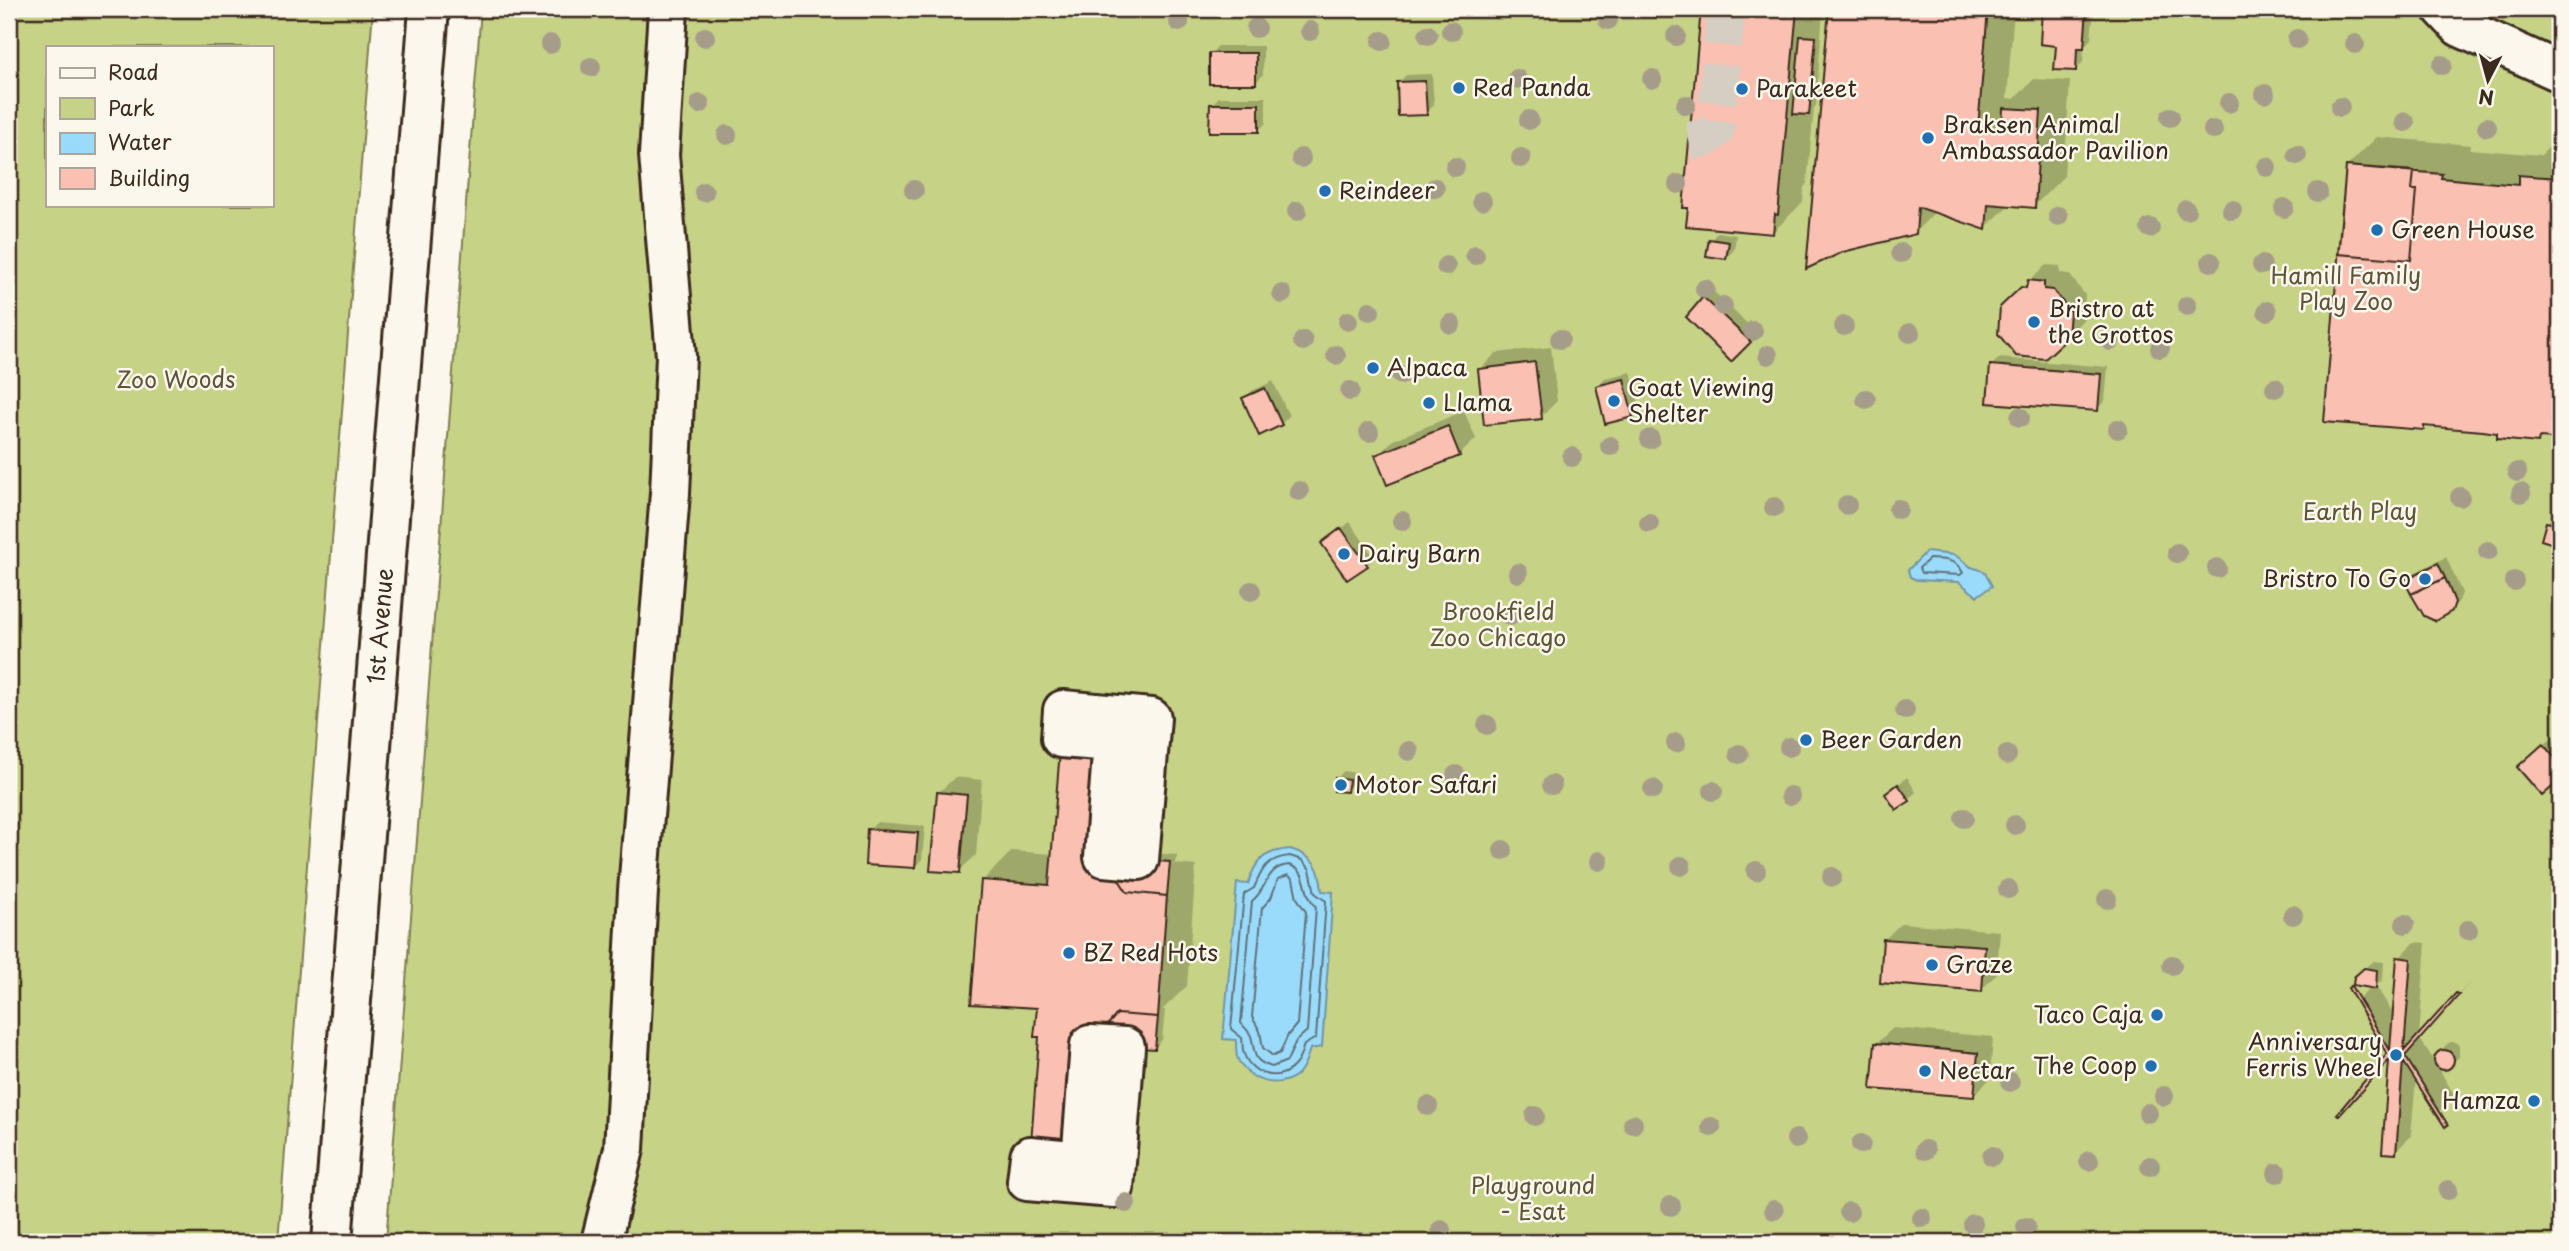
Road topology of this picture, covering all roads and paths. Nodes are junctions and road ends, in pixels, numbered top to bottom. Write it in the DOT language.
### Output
graph roads {
  1 [pos="429,9"];
  2 [pos="668,9"];
  3 [pos="2443,9"];
  4 [pos="2560,72"];
  5 [pos="332,1242"];
  6 [pos="601,1242"];
  1 -- 5 [label="main road, 1st Avenue"];
  2 -- 6 [label="main road"];
  3 -- 4 [label="main road"];
}
